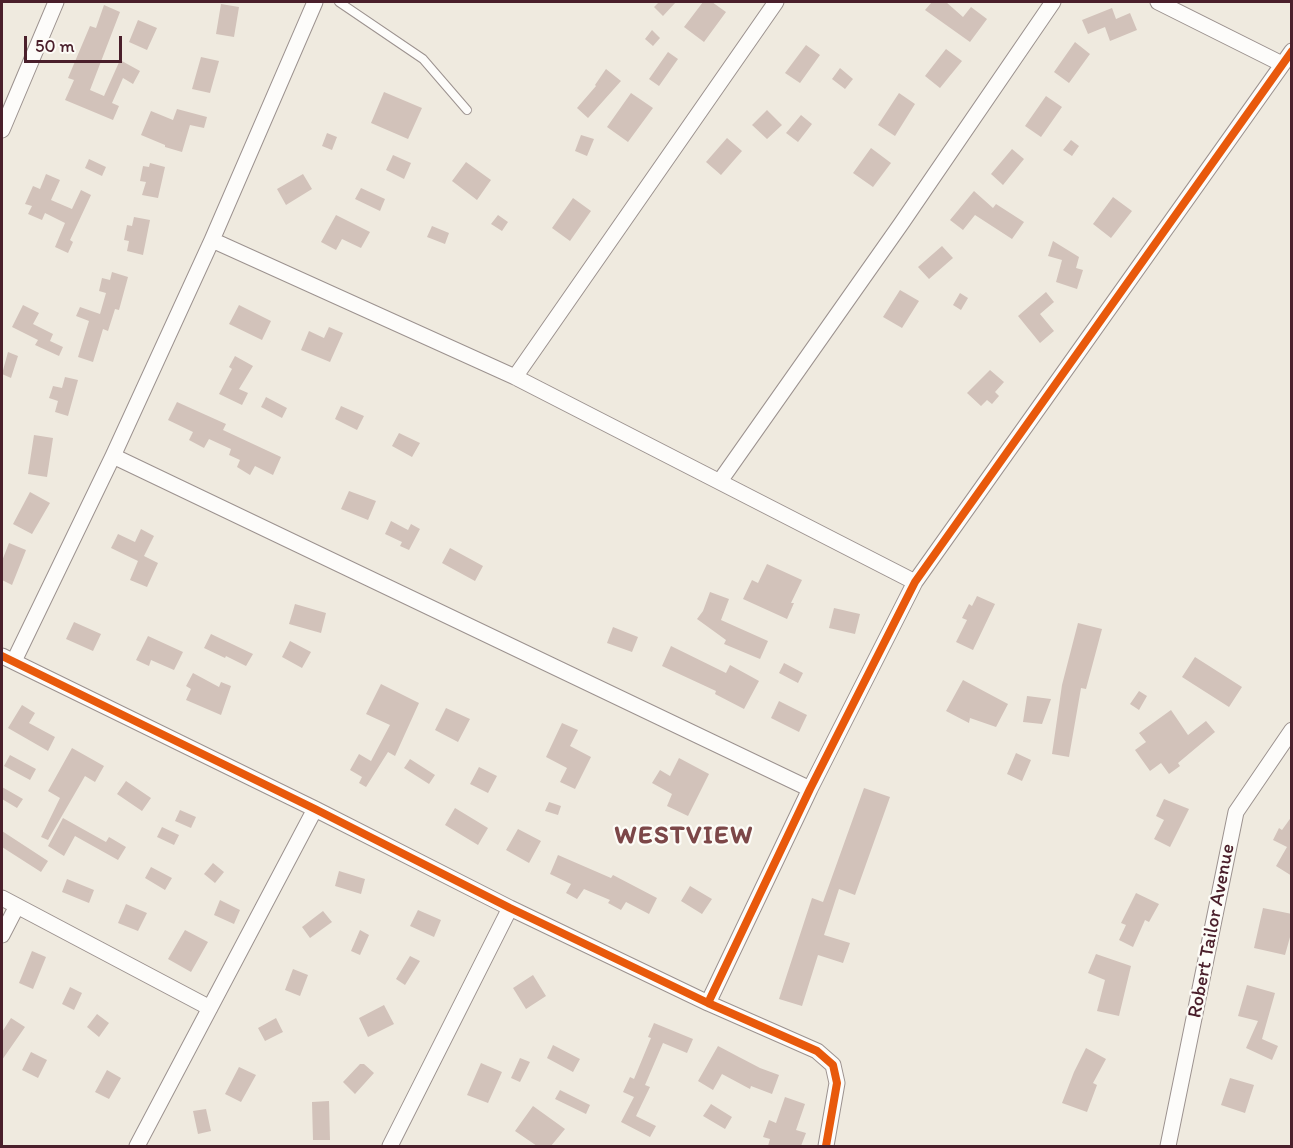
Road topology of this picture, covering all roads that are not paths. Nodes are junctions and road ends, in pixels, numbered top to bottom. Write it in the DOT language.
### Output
graph roads {
  1 [pos="56,2"];
  2 [pos="315,2"];
  3 [pos="339,2"];
  4 [pos="776,2"];
  5 [pos="1053,2"];
  6 [pos="1158,2"];
  7 [pos="1292,51"];
  8 [pos="1282,64"];
  9 [pos="467,110"];
  10 [pos="2,130"];
  11 [pos="212,240"];
  12 [pos="515,377"];
  13 [pos="113,456"];
  14 [pos="720,481"];
  15 [pos="915,582"];
  16 [pos="8,659"];
  17 [pos="1290,736"];
  18 [pos="810,789"];
  19 [pos="315,809"];
  20 [pos="2,898"];
  21 [pos="17,906"];
  22 [pos="510,908"];
  23 [pos="2,935"];
  24 [pos="708,1003"];
  25 [pos="210,1008"];
  26 [pos="137,1146"];
  27 [pos="390,1146"];
  28 [pos="826,1146"];
  29 [pos="1168,1146"];
  1 -- 10 [label="street"];
  2 -- 11 [label="street"];
  3 -- 9 [label="lane"];
  4 -- 12 [label="street"];
  5 -- 14 [label="street"];
  6 -- 8 [label="street"];
  7 -- 8 [label="street"];
  8 -- 15 [label="street"];
  11 -- 12 [label="street"];
  11 -- 13 [label="street"];
  12 -- 14 [label="street"];
  13 -- 16 [label="street"];
  13 -- 18 [label="street"];
  14 -- 15 [label="street"];
  15 -- 18 [label="street"];
  16 -- 19 [label="street"];
  17 -- 29 [label="street, Robert Tailor Avenue"];
  18 -- 24 [label="street"];
  19 -- 22 [label="street"];
  19 -- 25 [label="street"];
  20 -- 21 [label="street"];
  21 -- 23 [label="street"];
  21 -- 25 [label="street"];
  22 -- 24 [label="street"];
  22 -- 27 [label="street"];
  24 -- 28 [label="street"];
  25 -- 26 [label="street"];
}
